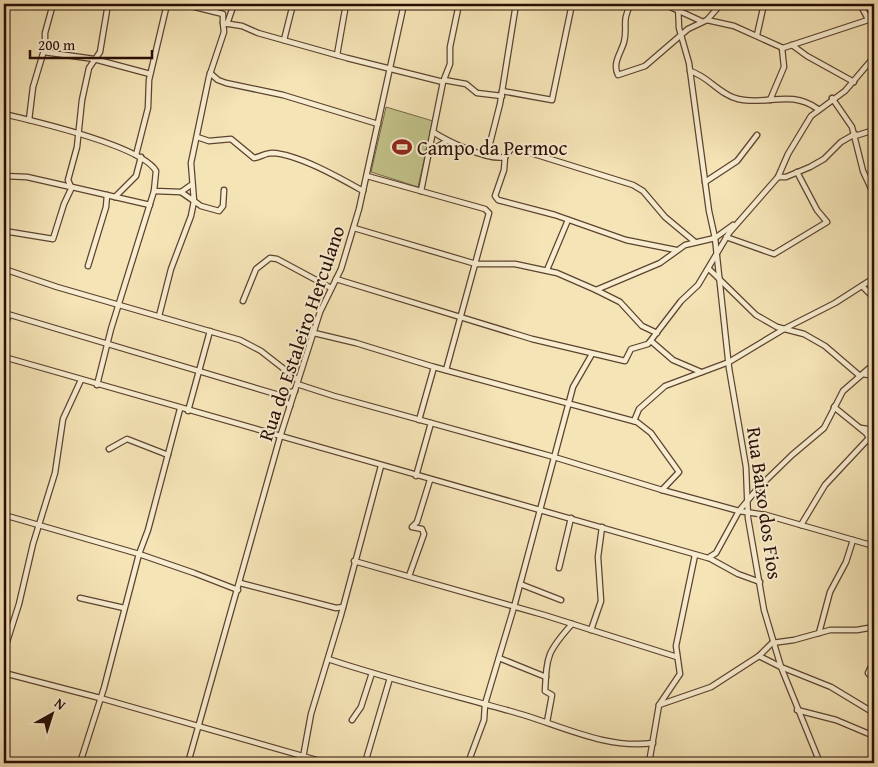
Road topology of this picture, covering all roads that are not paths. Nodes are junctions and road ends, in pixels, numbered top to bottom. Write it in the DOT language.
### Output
graph roads {
  1 [pos="53,4"];
  2 [pos="108,4"];
  3 [pos="166,4"];
  4 [pos="183,4"];
  5 [pos="234,4"];
  6 [pos="293,4"];
  7 [pos="346,4"];
  8 [pos="404,4"];
  9 [pos="459,4"];
  10 [pos="516,4"];
  11 [pos="572,4"];
  12 [pos="631,4"];
  13 [pos="664,4"];
  14 [pos="721,4"];
  15 [pos="764,4"];
  16 [pos="860,4"];
  17 [pos="678,6"];
  18 [pos="707,20"];
  19 [pos="872,20"];
  20 [pos="701,21"];
  21 [pos="227,24"];
  22 [pos="680,28"];
  23 [pos="688,29"];
  24 [pos="224,32"];
  25 [pos="682,35"];
  26 [pos="758,35"];
  27 [pos="284,40"];
  28 [pos="792,45"];
  29 [pos="782,48"];
  30 [pos="44,52"];
  31 [pos="336,55"];
  32 [pos="874,57"];
  33 [pos="94,59"];
  34 [pos="390,68"];
  35 [pos="690,71"];
  36 [pos="210,73"];
  37 [pos="150,74"];
  38 [pos="444,81"];
  39 [pos="854,82"];
  40 [pos="502,93"];
  41 [pos="832,98"];
  42 [pos="770,100"];
  43 [pos="818,109"];
  44 [pos="4,114"];
  45 [pos="29,120"];
  46 [pos="378,124"];
  47 [pos="874,130"];
  48 [pos="433,132"];
  49 [pos="77,133"];
  50 [pos="758,135"];
  51 [pos="855,135"];
  52 [pos="197,137"];
  53 [pos="447,141"];
  54 [pos="428,152"];
  55 [pos="487,155"];
  56 [pos="138,156"];
  57 [pos="505,157"];
  58 [pos="797,172"];
  59 [pos="4,176"];
  60 [pos="367,176"];
  61 [pos="778,177"];
  62 [pos="68,180"];
  63 [pos="705,182"];
  64 [pos="191,185"];
  65 [pos="61,186"];
  66 [pos="70,187"];
  67 [pos="224,190"];
  68 [pos="154,191"];
  69 [pos="364,191"];
  70 [pos="421,191"];
  71 [pos="181,192"];
  72 [pos="106,195"];
  73 [pos="874,195"];
  74 [pos="115,197"];
  75 [pos="194,201"];
  76 [pos="150,205"];
  77 [pos="568,220"];
  78 [pos="737,222"];
  79 [pos="354,228"];
  80 [pos="712,228"];
  81 [pos="4,231"];
  82 [pos="726,237"];
  83 [pos="715,238"];
  84 [pos="707,240"];
  85 [pos="695,242"];
  86 [pos="676,250"];
  87 [pos="716,256"];
  88 [pos="476,264"];
  89 [pos="88,266"];
  90 [pos="4,269"];
  91 [pos="709,269"];
  92 [pos="546,270"];
  93 [pos="718,276"];
  94 [pos="874,278"];
  95 [pos="336,279"];
  96 [pos="862,286"];
  97 [pos="331,288"];
  98 [pos="596,290"];
  99 [pos="874,298"];
  100 [pos="243,301"];
  101 [pos="118,305"];
  102 [pos="6,314"];
  103 [pos="158,316"];
  104 [pos="459,317"];
  105 [pos="4,328"];
  106 [pos="784,329"];
  107 [pos="210,331"];
  108 [pos="314,333"];
  109 [pos="657,333"];
  110 [pos="651,341"];
  111 [pos="107,344"];
  112 [pos="592,354"];
  113 [pos="4,358"];
  114 [pos="729,362"];
  115 [pos="874,364"];
  116 [pos="434,367"];
  117 [pos="446,370"];
  118 [pos="199,371"];
  119 [pos="701,372"];
  120 [pos="861,375"];
  121 [pos="874,376"];
  122 [pos="81,380"];
  123 [pos="298,382"];
  124 [pos="97,385"];
  125 [pos="295,392"];
  126 [pos="279,395"];
  127 [pos="568,404"];
  128 [pos="290,406"];
  129 [pos="834,408"];
  130 [pos="180,409"];
  131 [pos="188,411"];
  132 [pos="419,420"];
  133 [pos="634,421"];
  134 [pos="431,423"];
  135 [pos="858,428"];
  136 [pos="874,430"];
  137 [pos="280,437"];
  138 [pos="869,438"];
  139 [pos="874,445"];
  140 [pos="109,449"];
  141 [pos="168,455"];
  142 [pos="554,457"];
  143 [pos="381,466"];
  144 [pos="416,476"];
  145 [pos="430,480"];
  146 [pos="662,490"];
  147 [pos="749,500"];
  148 [pos="539,509"];
  149 [pos="739,511"];
  150 [pos="748,511"];
  151 [pos="4,515"];
  152 [pos="571,518"];
  153 [pos="801,525"];
  154 [pos="38,527"];
  155 [pos="602,527"];
  156 [pos="853,540"];
  157 [pos="874,546"];
  158 [pos="139,554"];
  159 [pos="695,556"];
  160 [pos="708,558"];
  161 [pos="354,561"];
  162 [pos="559,568"];
  163 [pos="409,576"];
  164 [pos="760,582"];
  165 [pos="240,583"];
  166 [pos="520,584"];
  167 [pos="238,590"];
  168 [pos="80,598"];
  169 [pos="561,600"];
  170 [pos="344,607"];
  171 [pos="514,607"];
  172 [pos="124,608"];
  173 [pos="336,608"];
  174 [pos="341,615"];
  175 [pos="572,624"];
  176 [pos="874,627"];
  177 [pos="591,630"];
  178 [pos="819,633"];
  179 [pos="772,643"];
  180 [pos="4,651"];
  181 [pos="759,656"];
  182 [pos="677,657"];
  183 [pos="498,658"];
  184 [pos="328,659"];
  185 [pos="874,660"];
  186 [pos="781,667"];
  187 [pos="4,673"];
  188 [pos="372,673"];
  189 [pos="546,677"];
  190 [pos="390,678"];
  191 [pos="874,680"];
  192 [pos="100,698"];
  193 [pos="485,704"];
  194 [pos="659,704"];
  195 [pos="797,710"];
  196 [pos="874,713"];
  197 [pos="352,720"];
  198 [pos="547,722"];
  199 [pos="198,727"];
  200 [pos="874,736"];
  201 [pos="653,743"];
  202 [pos="303,756"];
  203 [pos="80,763"];
  204 [pos="188,763"];
  205 [pos="302,763"];
  206 [pos="327,763"];
  207 [pos="364,763"];
  208 [pos="468,763"];
  209 [pos="649,763"];
  210 [pos="820,763"];
  1 -- 30 [label="street"];
  2 -- 33 [label="street"];
  3 -- 37 [label="street"];
  4 -- 21 [label="street"];
  5 -- 21 [label="street"];
  6 -- 27 [label="street"];
  7 -- 31 [label="street"];
  8 -- 34 [label="street, Rua do Estaleiro Herculano"];
  9 -- 38 [label="street"];
  10 -- 40 [label="street"];
  11 -- 40 [label="street"];
  12 -- 25 [label="street"];
  13 -- 17 [label="street"];
  14 -- 18 [label="street"];
  15 -- 26 [label="street"];
  16 -- 19 [label="street"];
  17 -- 20 [label="street"];
  17 -- 22 [label="street"];
  18 -- 20 [label="street"];
  18 -- 26 [label="street"];
  19 -- 28 [label="street"];
  20 -- 23 [label="street"];
  21 -- 24 [label="street"];
  21 -- 24 [label="street"];
  21 -- 27 [label="street"];
  22 -- 23 [label="street"];
  22 -- 25 [label="street"];
  23 -- 25 [label="street"];
  24 -- 36 [label="street"];
  25 -- 35 [label="street"];
  26 -- 29 [label="street"];
  27 -- 31 [label="street"];
  28 -- 29 [label="street"];
  28 -- 39 [label="street"];
  29 -- 42 [label="street"];
  30 -- 33 [label="street"];
  30 -- 45 [label="street"];
  31 -- 34 [label="street"];
  32 -- 39 [label="street"];
  33 -- 37 [label="street"];
  33 -- 49 [label="street"];
  34 -- 38 [label="street"];
  34 -- 46 [label="street, Rua do Estaleiro Herculano"];
  35 -- 42 [label="street"];
  35 -- 63 [label="street"];
  36 -- 46 [label="street"];
  36 -- 52 [label="street"];
  37 -- 56 [label="street"];
  38 -- 40 [label="street"];
  38 -- 48 [label="street"];
  39 -- 41 [label="street"];
  40 -- 55 [label="street"];
  41 -- 43 [label="street"];
  41 -- 51 [label="street"];
  42 -- 43 [label="street"];
  43 -- 61 [label="street"];
  44 -- 45 [label="street"];
  45 -- 49 [label="street"];
  46 -- 60 [label="street, Rua do Estaleiro Herculano"];
  47 -- 51 [label="street"];
  48 -- 53 [label="street"];
  48 -- 54 [label="street"];
  49 -- 56 [label="street"];
  49 -- 62 [label="street"];
  50 -- 63 [label="street"];
  51 -- 58 [label="street"];
  51 -- 73 [label="street"];
  52 -- 64 [label="street"];
  52 -- 69 [label="street"];
  53 -- 54 [label="street"];
  53 -- 55 [label="street"];
  54 -- 70 [label="street"];
  55 -- 57 [label="street"];
  56 -- 68 [label="street"];
  56 -- 74 [label="street"];
  57 -- 77 [label="street"];
  57 -- 85 [label="street"];
  58 -- 61 [label="street"];
  58 -- 82 [label="street"];
  59 -- 65 [label="street"];
  60 -- 69 [label="street, Rua do Estaleiro Herculano"];
  60 -- 70 [label="street"];
  61 -- 78 [label="street"];
  62 -- 65 [label="street"];
  62 -- 66 [label="street"];
  63 -- 80 [label="street"];
  64 -- 71 [label="street"];
  64 -- 75 [label="street"];
  65 -- 66 [label="street"];
  66 -- 72 [label="street"];
  66 -- 81 [label="street"];
  67 -- 75 [label="street"];
  68 -- 71 [label="street"];
  68 -- 76 [label="street"];
  69 -- 79 [label="street, Rua do Estaleiro Herculano"];
  70 -- 88 [label="street"];
  71 -- 75 [label="street"];
  72 -- 74 [label="street"];
  72 -- 89 [label="street"];
  74 -- 76 [label="street"];
  75 -- 103 [label="street"];
  76 -- 101 [label="street"];
  77 -- 86 [label="street"];
  77 -- 92 [label="street"];
  78 -- 82 [label="street"];
  78 -- 83 [label="street"];
  79 -- 88 [label="street"];
  79 -- 95 [label="street, Rua do Estaleiro Herculano"];
  80 -- 83 [label="street, Rua Baixo dos Fios"];
  80 -- 84 [label="street"];
  82 -- 87 [label="street"];
  83 -- 84 [label="street"];
  83 -- 87 [label="street, Rua Baixo dos Fios"];
  84 -- 85 [label="street"];
  85 -- 86 [label="street"];
  86 -- 98 [label="street"];
  87 -- 91 [label="street"];
  87 -- 93 [label="street, Rua Baixo dos Fios"];
  88 -- 92 [label="street"];
  88 -- 104 [label="street"];
  90 -- 101 [label="street"];
  91 -- 93 [label="street"];
  91 -- 109 [label="street"];
  92 -- 98 [label="street"];
  93 -- 106 [label="street"];
  93 -- 114 [label="street, Rua Baixo dos Fios"];
  94 -- 96 [label="street"];
  95 -- 97 [label="street, Rua do Estaleiro Herculano"];
  95 -- 104 [label="street"];
  96 -- 99 [label="street"];
  96 -- 106 [label="street"];
  97 -- 100 [label="street"];
  97 -- 108 [label="street, Rua do Estaleiro Herculano"];
  98 -- 109 [label="street"];
  101 -- 103 [label="street"];
  101 -- 111 [label="street"];
  102 -- 105 [label="street"];
  102 -- 111 [label="street"];
  103 -- 107 [label="street"];
  104 -- 112 [label="street"];
  104 -- 117 [label="street"];
  106 -- 114 [label="street"];
  106 -- 120 [label="street"];
  107 -- 118 [label="street"];
  107 -- 123 [label="street"];
  108 -- 116 [label="street"];
  108 -- 123 [label="street, Rua do Estaleiro Herculano"];
  109 -- 110 [label="street"];
  110 -- 112 [label="street"];
  110 -- 119 [label="street"];
  111 -- 118 [label="street"];
  111 -- 124 [label="street"];
  112 -- 127 [label="street"];
  113 -- 122 [label="street"];
  114 -- 119 [label="street"];
  114 -- 147 [label="street, Rua Baixo dos Fios"];
  115 -- 120 [label="street"];
  116 -- 117 [label="street"];
  116 -- 132 [label="street"];
  117 -- 127 [label="street"];
  118 -- 126 [label="street"];
  118 -- 131 [label="street"];
  119 -- 133 [label="street"];
  120 -- 121 [label="street"];
  120 -- 129 [label="street"];
  122 -- 124 [label="street"];
  122 -- 154 [label="street"];
  123 -- 125 [label="street, Rua do Estaleiro Herculano"];
  123 -- 132 [label="street"];
  124 -- 130 [label="street"];
  125 -- 126 [label="street"];
  125 -- 128 [label="street, Rua do Estaleiro Herculano"];
  126 -- 128 [label="street"];
  127 -- 133 [label="street"];
  127 -- 142 [label="street"];
  128 -- 137 [label="street, Rua do Estaleiro Herculano"];
  129 -- 135 [label="street"];
  129 -- 147 [label="street"];
  130 -- 131 [label="street"];
  130 -- 141 [label="street"];
  131 -- 137 [label="street"];
  132 -- 134 [label="street"];
  133 -- 146 [label="street"];
  134 -- 142 [label="street"];
  134 -- 144 [label="street"];
  135 -- 136 [label="street"];
  135 -- 138 [label="street"];
  137 -- 143 [label="street"];
  137 -- 165 [label="street, Rua do Estaleiro Herculano"];
  138 -- 139 [label="street"];
  138 -- 153 [label="street"];
  140 -- 141 [label="street"];
  141 -- 158 [label="street"];
  142 -- 146 [label="street"];
  142 -- 148 [label="street"];
  143 -- 144 [label="street"];
  143 -- 161 [label="street"];
  144 -- 145 [label="street"];
  145 -- 148 [label="street"];
  145 -- 163 [label="street"];
  146 -- 149 [label="street"];
  147 -- 149 [label="street"];
  147 -- 150 [label="street, Rua Baixo dos Fios"];
  148 -- 152 [label="street"];
  148 -- 166 [label="street"];
  149 -- 150 [label="street"];
  149 -- 160 [label="street"];
  150 -- 153 [label="street"];
  150 -- 164 [label="street, Rua Baixo dos Fios"];
  151 -- 154 [label="street"];
  152 -- 155 [label="street"];
  152 -- 162 [label="street"];
  153 -- 156 [label="street"];
  154 -- 158 [label="street"];
  154 -- 180 [label="street"];
  155 -- 159 [label="street"];
  155 -- 177 [label="street"];
  156 -- 157 [label="street"];
  156 -- 178 [label="street"];
  158 -- 167 [label="street"];
  158 -- 172 [label="street"];
  159 -- 160 [label="street"];
  159 -- 182 [label="street"];
  160 -- 164 [label="street"];
  161 -- 163 [label="street"];
  161 -- 170 [label="street"];
  163 -- 171 [label="street"];
  164 -- 179 [label="street, Rua Baixo dos Fios"];
  165 -- 167 [label="street, Rua do Estaleiro Herculano"];
  165 -- 173 [label="street"];
  166 -- 169 [label="street"];
  166 -- 171 [label="street"];
  167 -- 199 [label="street, Rua do Estaleiro Herculano"];
  168 -- 172 [label="street"];
  170 -- 173 [label="street"];
  170 -- 174 [label="street"];
  171 -- 175 [label="street"];
  171 -- 183 [label="street"];
  172 -- 192 [label="street"];
  173 -- 174 [label="street"];
  174 -- 184 [label="street"];
  175 -- 177 [label="street"];
  175 -- 189 [label="street"];
  176 -- 178 [label="street"];
  177 -- 182 [label="street"];
  178 -- 179 [label="street"];
  179 -- 181 [label="street"];
  179 -- 186 [label="street, Rua Baixo dos Fios"];
  181 -- 186 [label="street"];
  181 -- 194 [label="street"];
  182 -- 194 [label="street"];
  183 -- 189 [label="street"];
  183 -- 193 [label="street"];
  184 -- 188 [label="street"];
  184 -- 202 [label="street"];
  185 -- 191 [label="street"];
  186 -- 195 [label="street, Rua Baixo dos Fios"];
  186 -- 196 [label="street"];
  187 -- 192 [label="street"];
  188 -- 190 [label="street"];
  188 -- 197 [label="street"];
  189 -- 198 [label="street"];
  190 -- 193 [label="street"];
  190 -- 207 [label="street"];
  192 -- 199 [label="street"];
  192 -- 203 [label="street"];
  193 -- 198 [label="street"];
  193 -- 208 [label="street"];
  194 -- 201 [label="street"];
  195 -- 200 [label="street"];
  195 -- 210 [label="street, Rua Baixo dos Fios"];
  198 -- 201 [label="street"];
  199 -- 202 [label="street"];
  199 -- 204 [label="street, Rua do Estaleiro Herculano"];
  201 -- 209 [label="street"];
  202 -- 205 [label="street"];
  202 -- 206 [label="street"];
}
